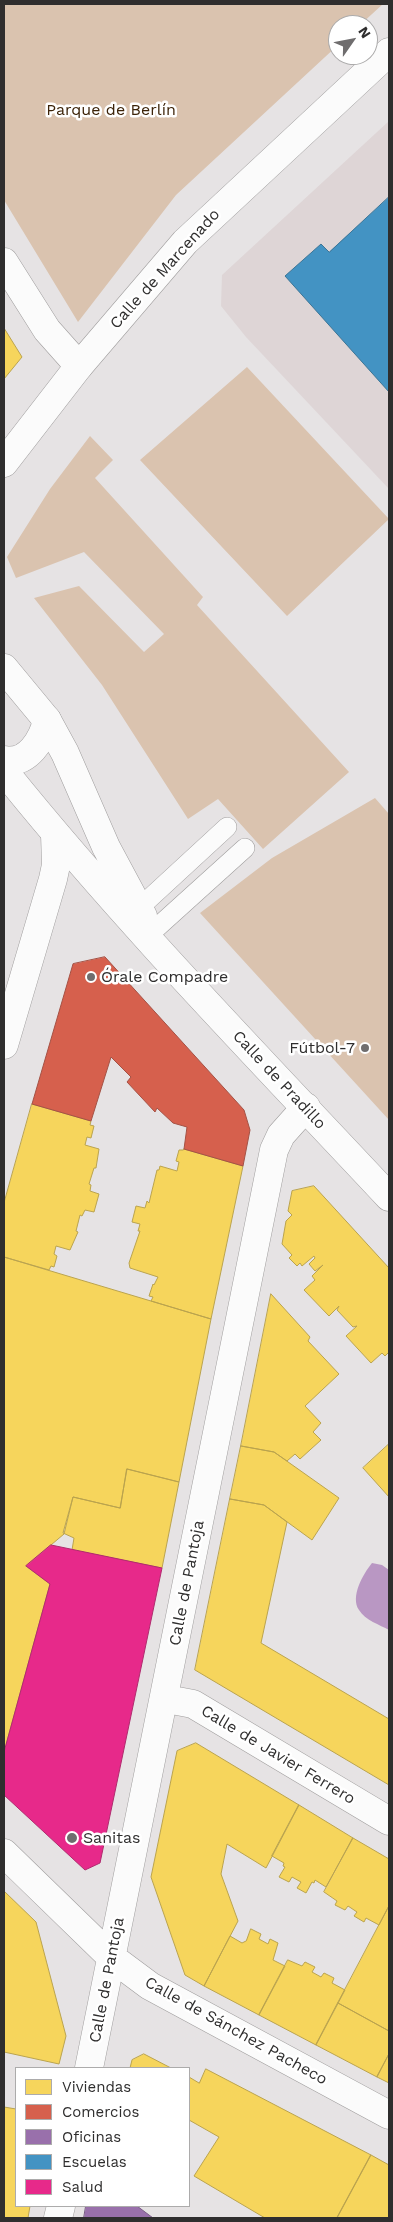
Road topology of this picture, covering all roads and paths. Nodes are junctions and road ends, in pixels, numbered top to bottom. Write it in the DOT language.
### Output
graph roads {
  1 [pos="389,52"];
  2 [pos="4,262"];
  3 [pos="79,366"];
  4 [pos="4,463"];
  5 [pos="4,668"];
  6 [pos="47,720"];
  7 [pos="4,760"];
  8 [pos="4,771"];
  9 [pos="227,827"];
  10 [pos="55,834"];
  11 [pos="245,848"];
  12 [pos="138,909"];
  13 [pos="152,932"];
  14 [pos="169,963"];
  15 [pos="4,1045"];
  16 [pos="306,1107"];
  17 [pos="389,1197"];
  18 [pos="163,1702"];
  19 [pos="389,1822"];
  20 [pos="4,1852"];
  21 [pos="111,1957"];
  22 [pos="89,2067"];
  23 [pos="389,2114"];
  1 -- 3 [label="street, Calle de Marcenado"];
  2 -- 3 [label="street"];
  3 -- 4 [label="street, Calle de Marcenado"];
  5 -- 6 [label="street, Calle de Pradillo"];
  6 -- 7 [label="street"];
  6 -- 12 [label="street, Calle de Pradillo"];
  8 -- 10 [label="street, Calle de Pradillo"];
  9 -- 12 [label="lane"];
  10 -- 14 [label="street, Calle de Pradillo"];
  10 -- 15 [label="street"];
  11 -- 13 [label="lane"];
  12 -- 13 [label="street, Calle de Pradillo"];
  13 -- 14 [label="street, Calle de Pradillo"];
  14 -- 16 [label="street, Calle de Pradillo"];
  16 -- 17 [label="street, Calle de Pradillo"];
  16 -- 18 [label="street, Calle de Pantoja"];
  18 -- 19 [label="street, Calle de Javier Ferrero"];
  18 -- 21 [label="street, Calle de Pantoja"];
  20 -- 21 [label="street, Calle de Sánchez Pacheco"];
  21 -- 22 [label="street, Calle de Pantoja"];
  21 -- 23 [label="street, Calle de Sánchez Pacheco"];
}
